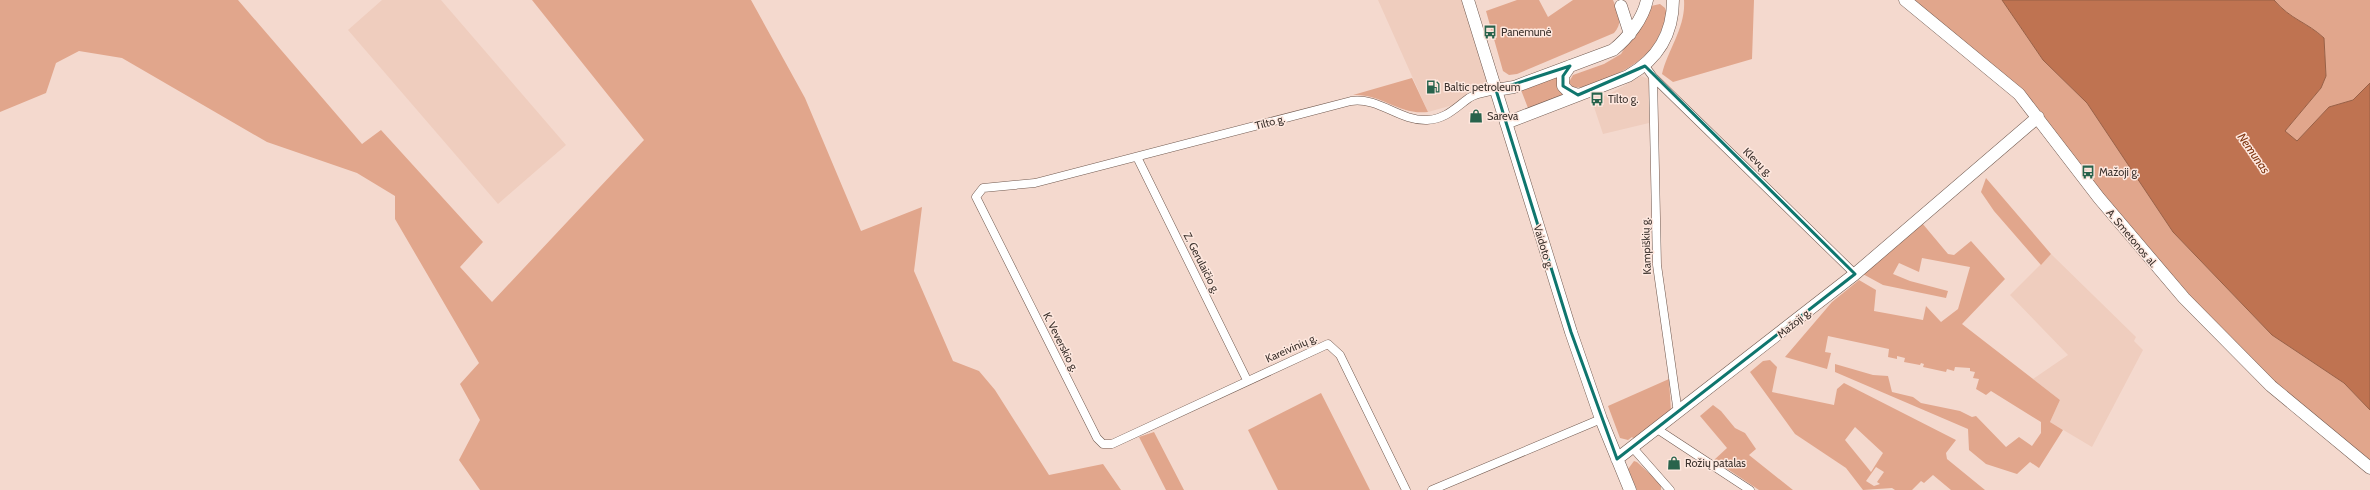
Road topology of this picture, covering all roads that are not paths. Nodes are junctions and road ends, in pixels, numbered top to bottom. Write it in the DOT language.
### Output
graph roads {
  1 [pos="1468,0"];
  2 [pos="1905,0"];
  3 [pos="1619,3"];
  4 [pos="1647,3"];
  5 [pos="1670,3"];
  6 [pos="1630,34"];
  7 [pos="1570,66"];
  8 [pos="1645,66"];
  9 [pos="1653,77"];
  10 [pos="1496,90"];
  11 [pos="1578,94"];
  12 [pos="2038,117"];
  13 [pos="1506,123"];
  14 [pos="1137,157"];
  15 [pos="976,197"];
  16 [pos="1855,274"];
  17 [pos="1247,380"];
  18 [pos="1678,413"];
  19 [pos="1601,419"];
  20 [pos="1155,424"];
  21 [pos="1657,429"];
  22 [pos="1633,448"];
  23 [pos="1617,459"];
  24 [pos="2370,468"];
  25 [pos="1406,490"];
  26 [pos="1432,490"];
  27 [pos="1630,490"];
  28 [pos="1670,490"];
  29 [pos="1750,490"];
  1 -- 10 [label="street, Vaidoto g."];
  2 -- 12 [label="street, A. Smetonos al."];
  3 -- 4 [label="street"];
  3 -- 6 [label="street"];
  4 -- 6 [label="street, Tilto g."];
  5 -- 8 [label="street"];
  6 -- 7 [label="street, Tilto g."];
  7 -- 10 [label="street, Tilto g."];
  7 -- 11 [label="street"];
  8 -- 9 [label="street, Klevų g."];
  8 -- 11 [label="street"];
  9 -- 16 [label="street, Klevų g."];
  9 -- 18 [label="street, Kampiškių g."];
  10 -- 13 [label="street, Vaidoto g."];
  10 -- 14 [label="street, Tilto g."];
  11 -- 13 [label="street"];
  12 -- 16 [label="street, Mažoji g."];
  12 -- 24 [label="street, A. Smetonos al."];
  13 -- 19 [label="street, Vaidoto g."];
  14 -- 15 [label="street, Tilto g."];
  14 -- 17 [label="street, Z. Gerulaičio g."];
  15 -- 20 [label="street, K. Veverskio g."];
  16 -- 18 [label="street, Mažoji g."];
  17 -- 20 [label="street, Kareivinių g."];
  17 -- 25 [label="street, Kareivinių g."];
  18 -- 21 [label="street, Mažoji g."];
  19 -- 23 [label="street, Vaidoto g."];
  19 -- 26 [label="street"];
  21 -- 22 [label="street, Mažoji g."];
  21 -- 29 [label="street"];
  22 -- 23 [label="street, Mažoji g."];
  22 -- 28 [label="street"];
  23 -- 27 [label="street, Vaidoto g."];
}
